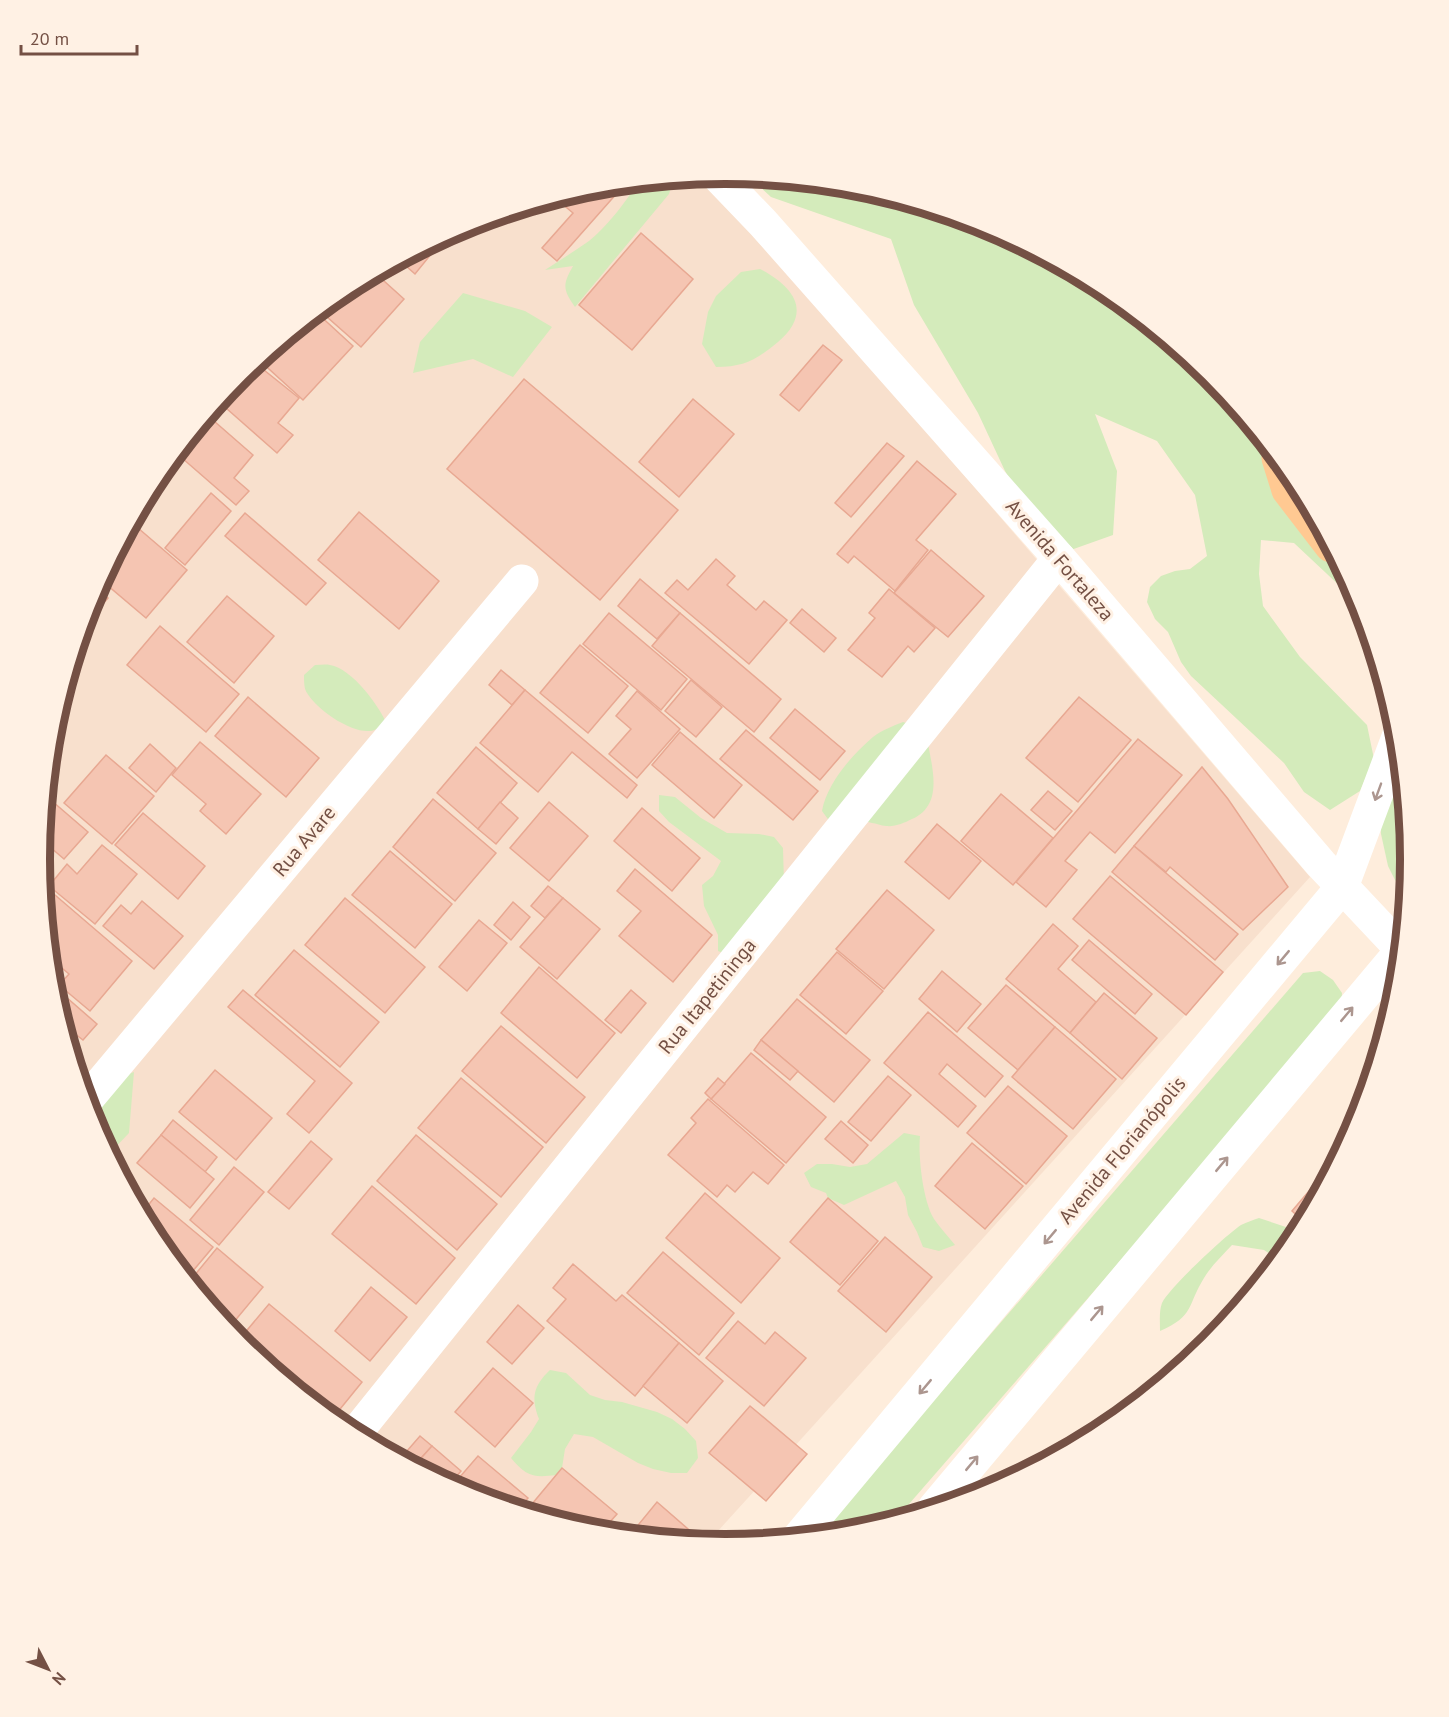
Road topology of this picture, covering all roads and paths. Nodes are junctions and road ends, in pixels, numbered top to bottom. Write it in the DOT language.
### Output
graph roads {
  1 [pos="726,184"];
  2 [pos="1286,483"];
  3 [pos="1299,504"];
  4 [pos="1059,558"];
  5 [pos="522,581"];
  6 [pos="1391,754"];
  7 [pos="1342,887"];
  8 [pos="1394,943"];
  9 [pos="1392,961"];
  10 [pos="92,1094"];
  11 [pos="361,1427"];
  12 [pos="943,1497"];
  13 [pos="806,1529"];
  1 -- 4 [label="street, Avenida Fortaleza"];
  2 -- 3 [label="main road"];
  4 -- 7 [label="street, Avenida Fortaleza"];
  4 -- 11 [label="street, Rua Itapetininga"];
  5 -- 10 [label="street, Rua Avare"];
  6 -- 7 [label="street, Avenida Florianópolis, one-way"];
  7 -- 8 [label="street, Avenida Fortaleza"];
  7 -- 13 [label="street, Avenida Florianópolis, one-way"];
  12 -- 9 [label="street, one-way"];
}
